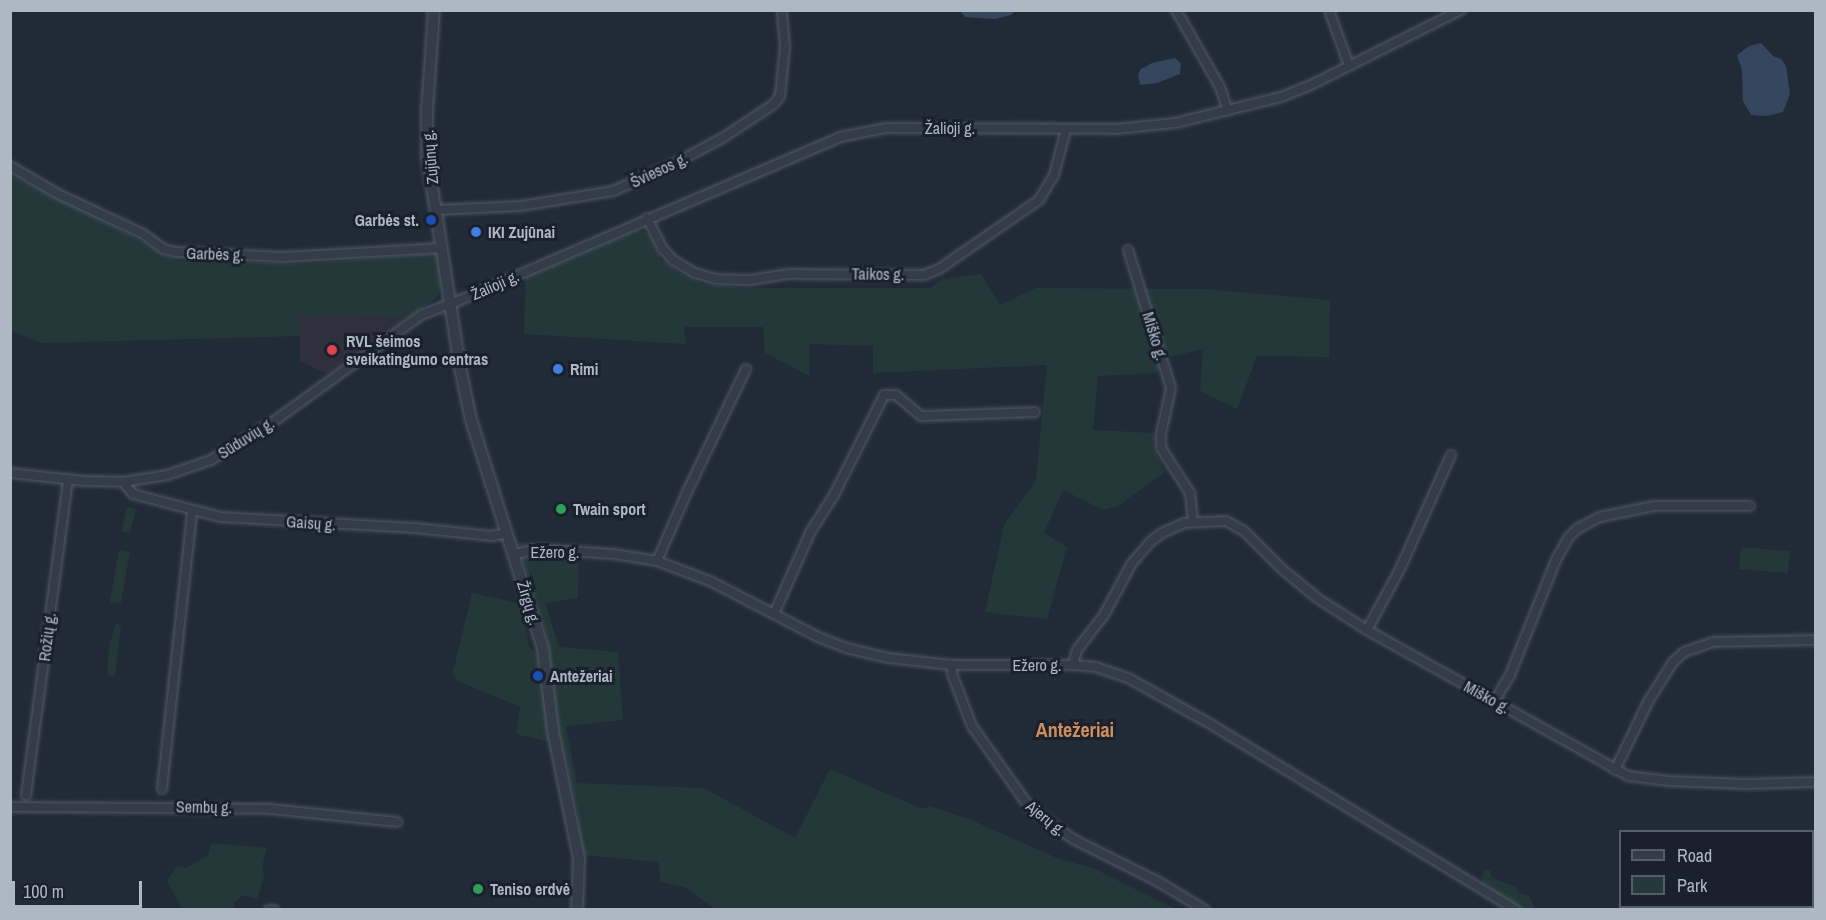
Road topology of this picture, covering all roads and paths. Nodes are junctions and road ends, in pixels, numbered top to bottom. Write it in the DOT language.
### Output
graph roads {
  1 [pos="434,10"];
  2 [pos="782,10"];
  3 [pos="1176,10"];
  4 [pos="1329,10"];
  5 [pos="1461,10"];
  6 [pos="1349,66"];
  7 [pos="1228,111"];
  8 [pos="1066,130"];
  9 [pos="10,166"];
  10 [pos="436,210"];
  11 [pos="647,218"];
  12 [pos="442,248"];
  13 [pos="1128,250"];
  14 [pos="450,303"];
  15 [pos="746,369"];
  16 [pos="1035,412"];
  17 [pos="1450,455"];
  18 [pos="10,473"];
  19 [pos="68,479"];
  20 [pos="123,482"];
  21 [pos="1750,506"];
  22 [pos="192,511"];
  23 [pos="1193,522"];
  24 [pos="507,533"];
  25 [pos="515,554"];
  26 [pos="657,561"];
  27 [pos="774,614"];
  28 [pos="1367,630"];
  29 [pos="1815,640"];
  30 [pos="952,665"];
  31 [pos="1073,665"];
  32 [pos="1495,700"];
  33 [pos="1615,770"];
  34 [pos="1815,782"];
  35 [pos="162,789"];
  36 [pos="26,795"];
  37 [pos="10,807"];
  38 [pos="397,822"];
  39 [pos="577,909"];
  40 [pos="1205,909"];
  41 [pos="1516,909"];
  1 -- 10 [label="street, Zujūnų g."];
  2 -- 10 [label="street, Šviesos g."];
  3 -- 7 [label="street"];
  4 -- 6 [label="street"];
  5 -- 6 [label="street, Žalioji g."];
  6 -- 7 [label="street, Žalioji g."];
  7 -- 8 [label="street, Žalioji g."];
  8 -- 11 [label="street, Žalioji g."];
  8 -- 11 [label="street, Taikos g."];
  9 -- 12 [label="street, Garbės g."];
  10 -- 12 [label="street, Zujūnų g."];
  11 -- 14 [label="street, Žalioji g."];
  12 -- 14 [label="street, Zujūnų g."];
  13 -- 23 [label="street, Miško g."];
  14 -- 20 [label="street, Sūduvių g."];
  14 -- 24 [label="street, Žirgų g."];
  15 -- 26 [label="street"];
  16 -- 27 [label="street"];
  17 -- 28 [label="street"];
  18 -- 19 [label="street, Sūduvių g."];
  19 -- 20 [label="street, Sūduvių g."];
  19 -- 36 [label="street, Rožių g."];
  20 -- 22 [label="street, Gaisų g."];
  21 -- 32 [label="street"];
  22 -- 24 [label="street, Gaisų g."];
  22 -- 35 [label="street"];
  23 -- 28 [label="street, Miško g."];
  23 -- 31 [label="street, Miško g."];
  24 -- 25 [label="street, Žirgų g."];
  25 -- 26 [label="street, Ežero g."];
  25 -- 39 [label="street, Žirgų g."];
  26 -- 27 [label="street, Ežero g."];
  27 -- 30 [label="street, Ežero g."];
  28 -- 32 [label="street, Miško g."];
  29 -- 33 [label="street"];
  30 -- 31 [label="street, Ežero g."];
  30 -- 40 [label="street, Ajerų g."];
  31 -- 41 [label="street, Ežero g."];
  32 -- 33 [label="street, Miško g."];
  33 -- 34 [label="street, Miško g."];
  37 -- 38 [label="street, Sembų g."];
}
